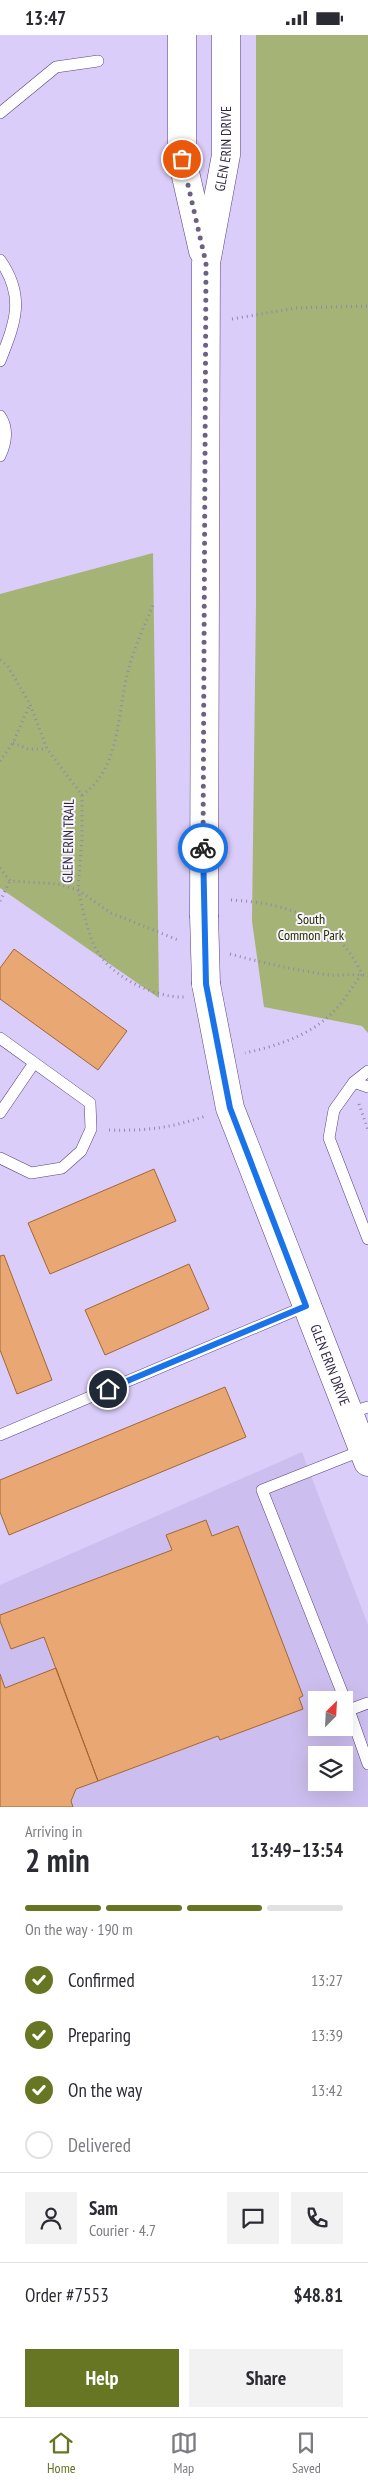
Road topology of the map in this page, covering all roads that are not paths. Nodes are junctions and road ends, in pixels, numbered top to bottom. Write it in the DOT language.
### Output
graph roads {
  1 [pos="182,35"];
  2 [pos="226,35"];
  3 [pos="98,61"];
  4 [pos="0,113"];
  5 [pos="0,260"];
  6 [pos="206,263"];
  7 [pos="0,361"];
  8 [pos="0,416"];
  9 [pos="0,456"];
  10 [pos="0,1038"];
  11 [pos="34,1063"];
  12 [pos="368,1071"];
  13 [pos="354,1083"];
  14 [pos="368,1087"];
  15 [pos="0,1113"];
  16 [pos="0,1158"];
  17 [pos="368,1239"];
  18 [pos="306,1306"];
  19 [pos="359,1410"];
  20 [pos="0,1435"];
  21 [pos="366,1453"];
  22 [pos="341,1691"];
  23 [pos="368,1703"];
  24 [pos="353,1709"];
  25 [pos="353,1721"];
  26 [pos="368,1764"];
  1 -- 6 [label="street, GLEN ERIN DRIVE"];
  2 -- 6 [label="street, GLEN ERIN DRIVE"];
  3 -- 4 [label="lane"];
  5 -- 7 [label="lane"];
  6 -- 18 [label="street, GLEN ERIN DRIVE, bridge"];
  8 -- 9 [label="lane"];
  10 -- 11 [label="lane"];
  11 -- 15 [label="lane"];
  11 -- 16 [label="lane"];
  12 -- 13 [label="lane"];
  13 -- 14 [label="lane"];
  13 -- 17 [label="lane"];
  18 -- 19 [label="street, GLEN ERIN DRIVE"];
  18 -- 20 [label="lane"];
  19 -- 21 [label="street, GLEN ERIN DRIVE"];
  21 -- 22 [label="lane"];
  23 -- 24 [label="lane"];
  25 -- 26 [label="lane"];
}
